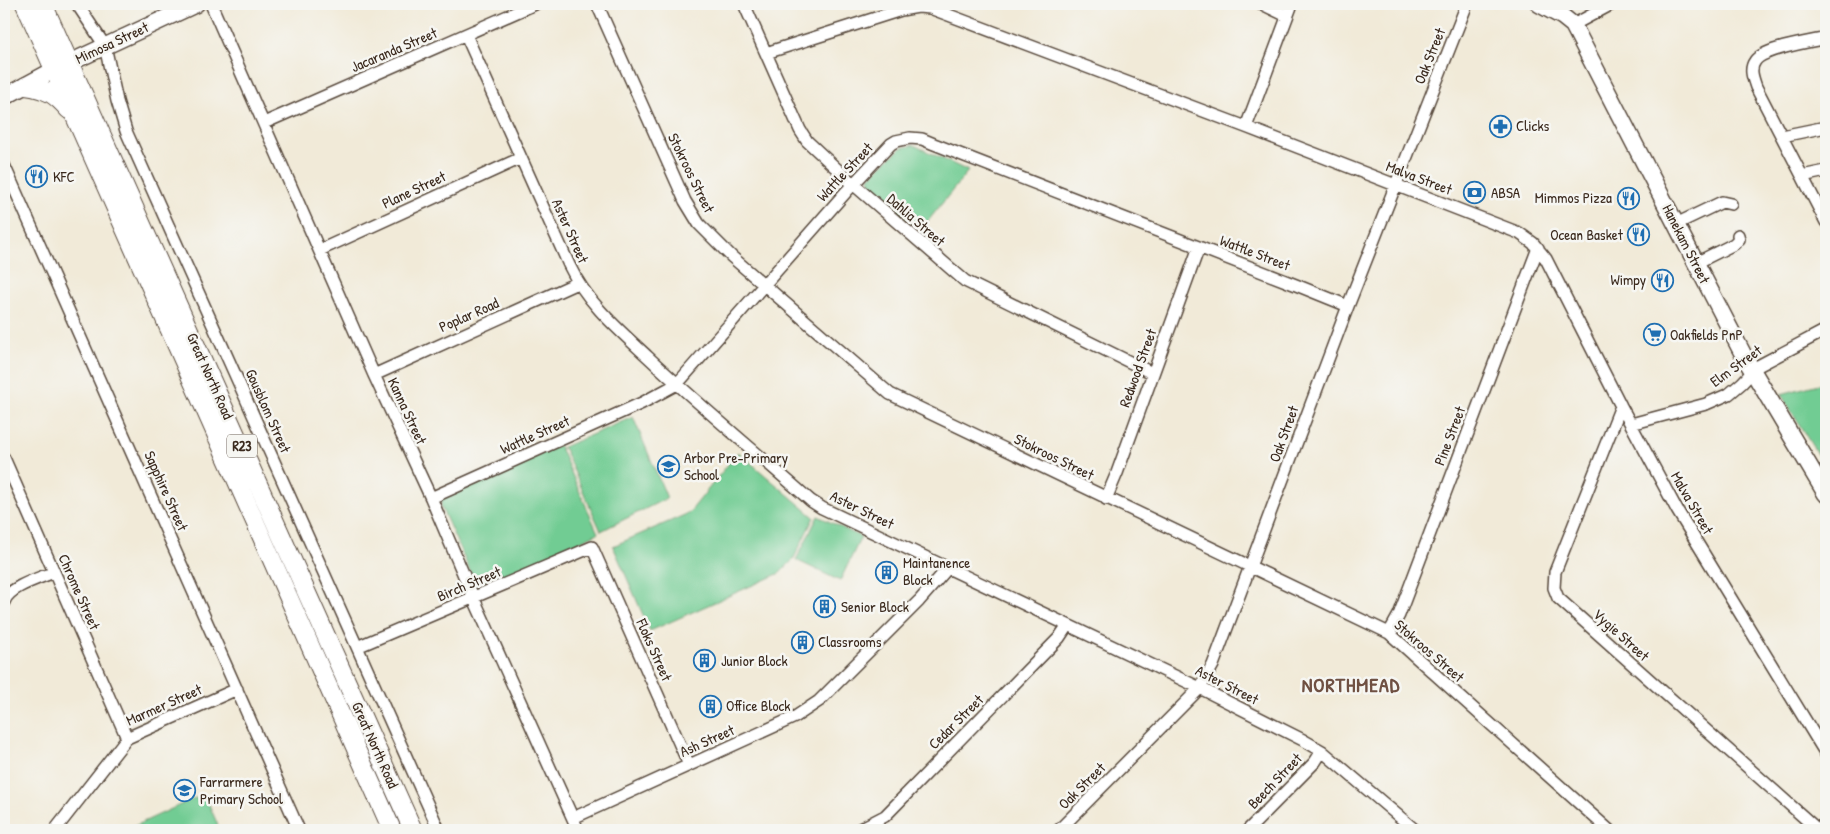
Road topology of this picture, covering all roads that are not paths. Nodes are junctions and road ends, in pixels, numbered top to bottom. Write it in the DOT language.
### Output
graph roads {
  1 [pos="25,4"];
  2 [pos="42,4"];
  3 [pos="77,4"];
  4 [pos="196,4"];
  5 [pos="211,4"];
  6 [pos="536,4"];
  7 [pos="597,4"];
  8 [pos="744,4"];
  9 [pos="1262,4"];
  10 [pos="1292,4"];
  11 [pos="1467,4"];
  12 [pos="1539,4"];
  13 [pos="1612,4"];
  14 [pos="1287,16"];
  15 [pos="1573,25"];
  16 [pos="466,35"];
  17 [pos="1826,38"];
  18 [pos="105,46"];
  19 [pos="766,53"];
  20 [pos="62,66"];
  21 [pos="26,86"];
  22 [pos="4,97"];
  23 [pos="76,118"];
  24 [pos="264,123"];
  25 [pos="1246,127"];
  26 [pos="1826,127"];
  27 [pos="1782,136"];
  28 [pos="521,158"];
  29 [pos="4,165"];
  30 [pos="1826,171"];
  31 [pos="1802,176"];
  32 [pos="853,184"];
  33 [pos="1395,185"];
  34 [pos="1731,204"];
  35 [pos="1826,222"];
  36 [pos="1676,224"];
  37 [pos="1738,235"];
  38 [pos="1199,247"];
  39 [pos="1538,248"];
  40 [pos="320,250"];
  41 [pos="1696,263"];
  42 [pos="577,283"];
  43 [pos="764,285"];
  44 [pos="1348,306"];
  45 [pos="1826,330"];
  46 [pos="1753,370"];
  47 [pos="1152,373"];
  48 [pos="374,375"];
  49 [pos="677,384"];
  50 [pos="1621,406"];
  51 [pos="1631,424"];
  52 [pos="247,456"];
  53 [pos="4,458"];
  54 [pos="230,464"];
  55 [pos="1826,494"];
  56 [pos="431,498"];
  57 [pos="1106,499"];
  58 [pos="592,547"];
  59 [pos="947,568"];
  60 [pos="1251,568"];
  61 [pos="54,572"];
  62 [pos="474,599"];
  63 [pos="4,602"];
  64 [pos="1068,626"];
  65 [pos="1389,633"];
  66 [pos="357,648"];
  67 [pos="1200,688"];
  68 [pos="237,689"];
  69 [pos="127,738"];
  70 [pos="1322,751"];
  71 [pos="1826,754"];
  72 [pos="689,765"];
  73 [pos="573,818"];
  74 [pos="1826,822"];
  75 [pos="55,830"];
  76 [pos="299,830"];
  77 [pos="392,830"];
  78 [pos="413,830"];
  79 [pos="439,830"];
  80 [pos="578,830"];
  81 [pos="858,830"];
  82 [pos="1059,830"];
  83 [pos="1248,830"];
  84 [pos="1415,830"];
  85 [pos="1609,830"];
  86 [pos="1819,830"];
  1 -- 20 [label="main road, Great North Road / R23"];
  2 -- 20 [label="main road, Great North Road / R23"];
  3 -- 18 [label="street, Gousblom Street"];
  4 -- 18 [label="street, Mimosa Street"];
  5 -- 24 [label="street, Kanna Street"];
  6 -- 16 [label="street, Jacaranda Street"];
  7 -- 43 [label="street, Stokroos Street"];
  8 -- 19 [label="street, Dahlia Street"];
  9 -- 14 [label="street"];
  10 -- 14 [label="street"];
  11 -- 33 [label="street, Oak Street"];
  12 -- 15 [label="street, Hanekam Street"];
  13 -- 15 [label="street"];
  14 -- 25 [label="street"];
  15 -- 36 [label="street, Hanekam Street"];
  16 -- 24 [label="street, Jacaranda Street"];
  16 -- 28 [label="street, Aster Street"];
  17 -- 27 [label="street"];
  18 -- 20 [label="street, Mimosa Street"];
  18 -- 66 [label="street, Gousblom Street"];
  19 -- 25 [label="street, Malva Street"];
  19 -- 32 [label="street, Dahlia Street"];
  20 -- 21 [label="street, Mimosa Street"];
  20 -- 23 [label="main road, Great North Road / R23"];
  20 -- 52 [label="main road, Great North Road / R23"];
  21 -- 22 [label="street, Mimosa Street"];
  21 -- 23 [label="main road"];
  23 -- 54 [label="main road, Great North Road / R23"];
  24 -- 40 [label="street, Kanna Street"];
  25 -- 33 [label="street, Malva Street"];
  26 -- 27 [label="street"];
  27 -- 31 [label="street"];
  28 -- 40 [label="street, Plane Street"];
  28 -- 42 [label="street, Aster Street"];
  29 -- 68 [label="street, Sapphire Street"];
  30 -- 31 [label="street"];
  31 -- 35 [label="street"];
  32 -- 38 [label="street, Wattle Street"];
  32 -- 43 [label="street, Wattle Street"];
  32 -- 47 [label="street, Dahlia Street"];
  33 -- 39 [label="street, Malva Street"];
  33 -- 44 [label="street, Oak Street"];
  34 -- 36 [label="street"];
  36 -- 41 [label="street, Hanekam Street"];
  37 -- 41 [label="street"];
  38 -- 44 [label="street, Wattle Street"];
  38 -- 47 [label="street, Redwood Street"];
  39 -- 50 [label="street, Malva Street"];
  39 -- 65 [label="street, Pine Street"];
  40 -- 48 [label="street, Kanna Street"];
  41 -- 46 [label="street, Hanekam Street"];
  42 -- 48 [label="street, Poplar Road"];
  42 -- 49 [label="street, Aster Street"];
  43 -- 49 [label="street, Wattle Street"];
  43 -- 57 [label="street, Stokroos Street"];
  44 -- 60 [label="street, Oak Street"];
  45 -- 46 [label="street, Elm Street"];
  46 -- 51 [label="street, Elm Street"];
  46 -- 55 [label="street, Hanekam Street"];
  47 -- 57 [label="street, Redwood Street"];
  48 -- 56 [label="street, Kanna Street"];
  49 -- 56 [label="street, Wattle Street"];
  49 -- 59 [label="street, Aster Street"];
  50 -- 51 [label="street, Malva Street"];
  50 -- 86 [label="street, Vygie Street"];
  51 -- 71 [label="street, Malva Street"];
  52 -- 54 [label="main road"];
  52 -- 78 [label="main road, Great North Road / R23"];
  53 -- 61 [label="street, Chrome Street"];
  54 -- 77 [label="main road, Great North Road / R23"];
  56 -- 62 [label="street, Kanna Street"];
  57 -- 60 [label="street, Stokroos Street"];
  58 -- 62 [label="street, Birch Street"];
  58 -- 72 [label="street, Floks Street"];
  59 -- 64 [label="street, Aster Street"];
  59 -- 72 [label="street, Ash Street"];
  60 -- 65 [label="street, Stokroos Street"];
  60 -- 67 [label="street, Oak Street"];
  61 -- 63 [label="street"];
  61 -- 69 [label="street, Chrome Street"];
  62 -- 66 [label="street, Birch Street"];
  62 -- 73 [label="street, Kanna Street"];
  64 -- 67 [label="street, Aster Street"];
  64 -- 81 [label="street, Cedar Street"];
  65 -- 85 [label="street, Stokroos Street"];
  66 -- 79 [label="street, Gousblom Street"];
  67 -- 70 [label="street, Aster Street"];
  67 -- 82 [label="street, Oak Street"];
  68 -- 69 [label="street, Marmer Street"];
  68 -- 76 [label="street, Sapphire Street"];
  69 -- 75 [label="street, Marmer Street"];
  70 -- 83 [label="street, Beech Street"];
  70 -- 84 [label="street, Aster Street"];
  72 -- 73 [label="street, Ash Street"];
  73 -- 80 [label="street, Kanna Street"];
  74 -- 86 [label="street"];
}
